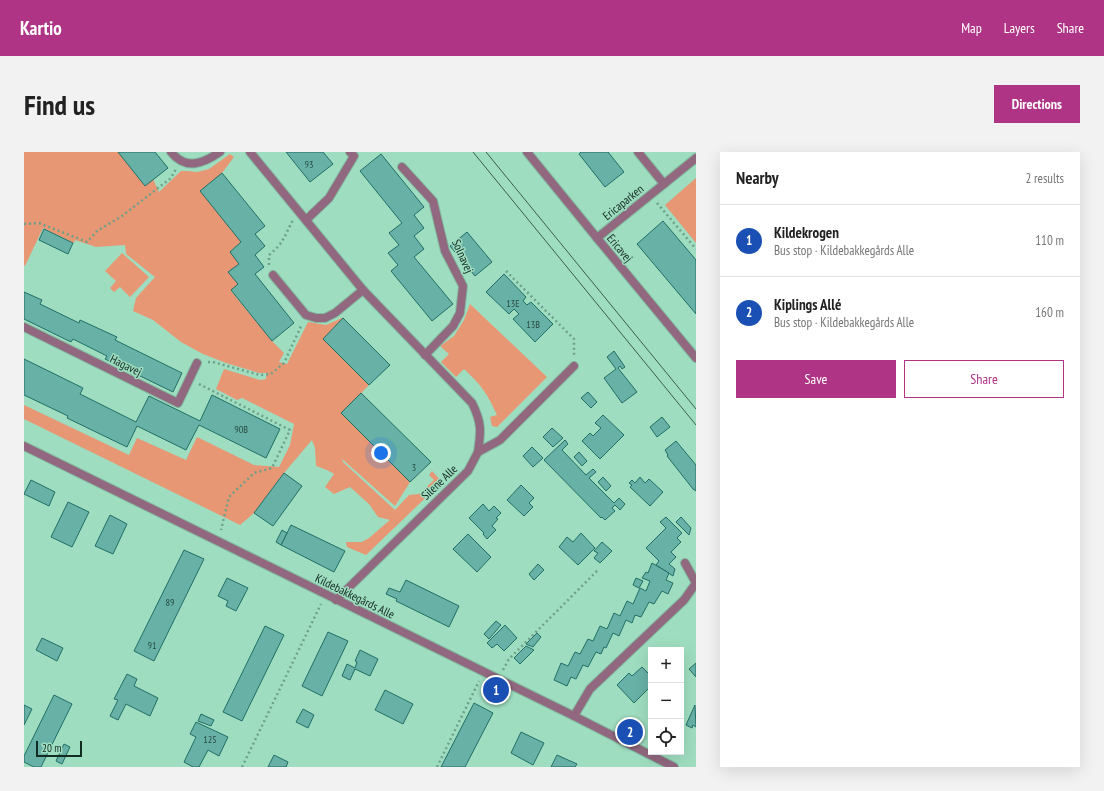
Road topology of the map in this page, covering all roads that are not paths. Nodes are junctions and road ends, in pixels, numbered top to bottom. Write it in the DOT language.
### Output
graph roads {
  1 [pos="171,152"];
  2 [pos="220,152"];
  3 [pos="250,152"];
  4 [pos="350,152"];
  5 [pos="527,152"];
  6 [pos="638,152"];
  7 [pos="696,158"];
  8 [pos="402,167"];
  9 [pos="664,184"];
  10 [pos="306,220"];
  11 [pos="597,238"];
  12 [pos="273,275"];
  13 [pos="363,290"];
  14 [pos="24,327"];
  15 [pos="425,355"];
  16 [pos="696,358"];
  17 [pos="198,363"];
  18 [pos="574,366"];
  19 [pos="24,446"];
  20 [pos="478,452"];
  21 [pos="685,563"];
  22 [pos="336,600"];
  23 [pos="574,716"];
  24 [pos="674,767"];
  1 -- 2 [label="street"];
  3 -- 10 [label="street"];
  4 -- 10 [label="street"];
  5 -- 11 [label="street, Ericavej"];
  6 -- 9 [label="street"];
  7 -- 9 [label="street, Ericaparken"];
  8 -- 15 [label="street, Solnavej"];
  9 -- 11 [label="street, Ericaparken"];
  10 -- 13 [label="street"];
  11 -- 16 [label="street, Ericavej"];
  12 -- 13 [label="street"];
  13 -- 15 [label="street"];
  14 -- 17 [label="street, Hagavej"];
  15 -- 20 [label="street"];
  18 -- 20 [label="street"];
  19 -- 22 [label="street, Kildebakkegårds Alle"];
  20 -- 22 [label="street, Silene Alle"];
  21 -- 23 [label="street"];
  22 -- 23 [label="street, Kildebakkegårds Alle"];
  23 -- 24 [label="street, Kildebakkegårds Alle"];
}
